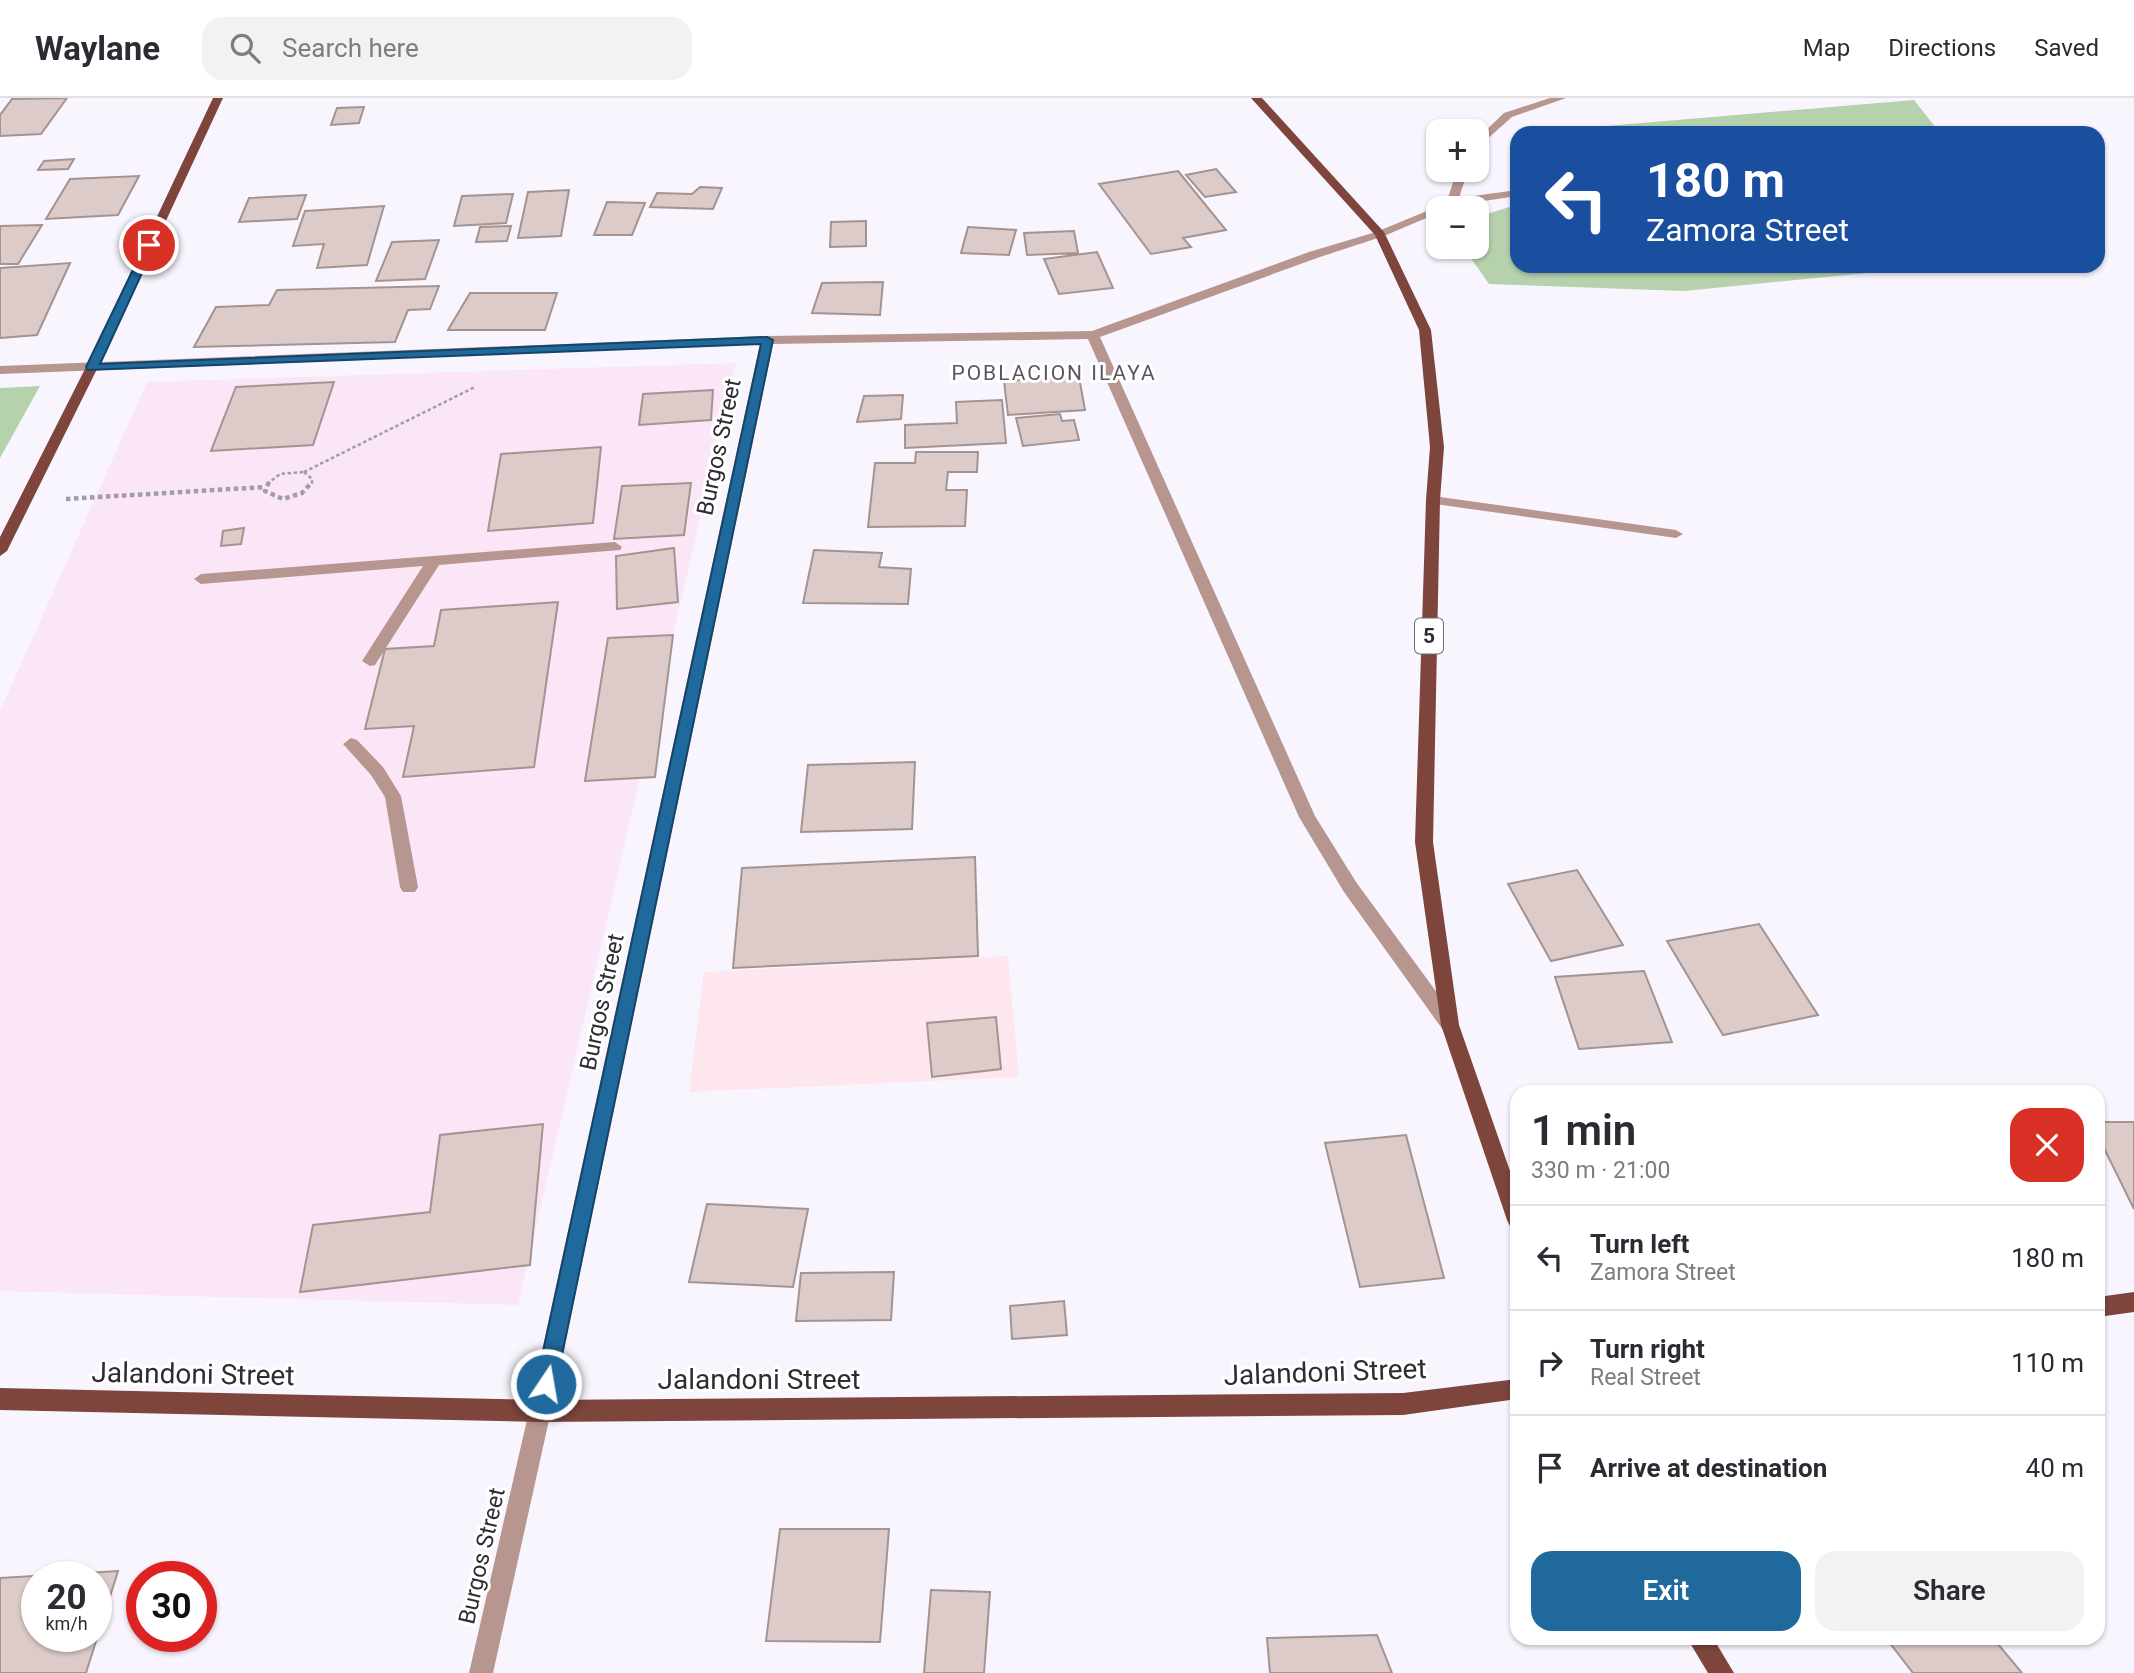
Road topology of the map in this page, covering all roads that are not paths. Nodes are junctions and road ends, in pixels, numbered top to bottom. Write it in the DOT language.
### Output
graph roads {
  1 [pos="218,98"];
  2 [pos="1256,98"];
  3 [pos="1561,98"];
  4 [pos="1489,133"];
  5 [pos="1510,194"];
  6 [pos="1489,198"];
  7 [pos="1426,215"];
  8 [pos="1380,234"];
  9 [pos="1093,335"];
  10 [pos="767,340"];
  11 [pos="92,367"];
  12 [pos="0,370"];
  13 [pos="1433,500"];
  14 [pos="1676,534"];
  15 [pos="615,547"];
  16 [pos="0,551"];
  17 [pos="434,561"];
  18 [pos="201,579"];
  19 [pos="370,661"];
  20 [pos="351,744"];
  21 [pos="409,887"];
  22 [pos="1450,1025"];
  23 [pos="1510,1200"];
  24 [pos="2134,1302"];
  25 [pos="2105,1306"];
  26 [pos="1510,1390"];
  27 [pos="0,1399"];
  28 [pos="540,1411"];
  29 [pos="1704,1645"];
  30 [pos="481,1673"];
  31 [pos="1722,1673"];
  1 -- 11 [label="main road"];
  2 -- 8 [label="main road, 5"];
  3 -- 4 [label="street"];
  5 -- 6 [label="street"];
  7 -- 8 [label="street"];
  8 -- 9 [label="street"];
  8 -- 13 [label="main road, 5"];
  9 -- 10 [label="street"];
  9 -- 22 [label="street"];
  10 -- 11 [label="street"];
  10 -- 28 [label="street, Burgos Street"];
  11 -- 12 [label="street"];
  11 -- 16 [label="main road"];
  13 -- 14 [label="street"];
  13 -- 22 [label="main road, 5"];
  15 -- 17 [label="street"];
  17 -- 18 [label="street"];
  17 -- 19 [label="street"];
  20 -- 21 [label="street"];
  22 -- 23 [label="main road, 5"];
  24 -- 25 [label="main road"];
  26 -- 28 [label="main road, Jalandoni Street"];
  27 -- 28 [label="main road, Jalandoni Street"];
  28 -- 30 [label="street, Burgos Street"];
  29 -- 31 [label="main road"];
}
